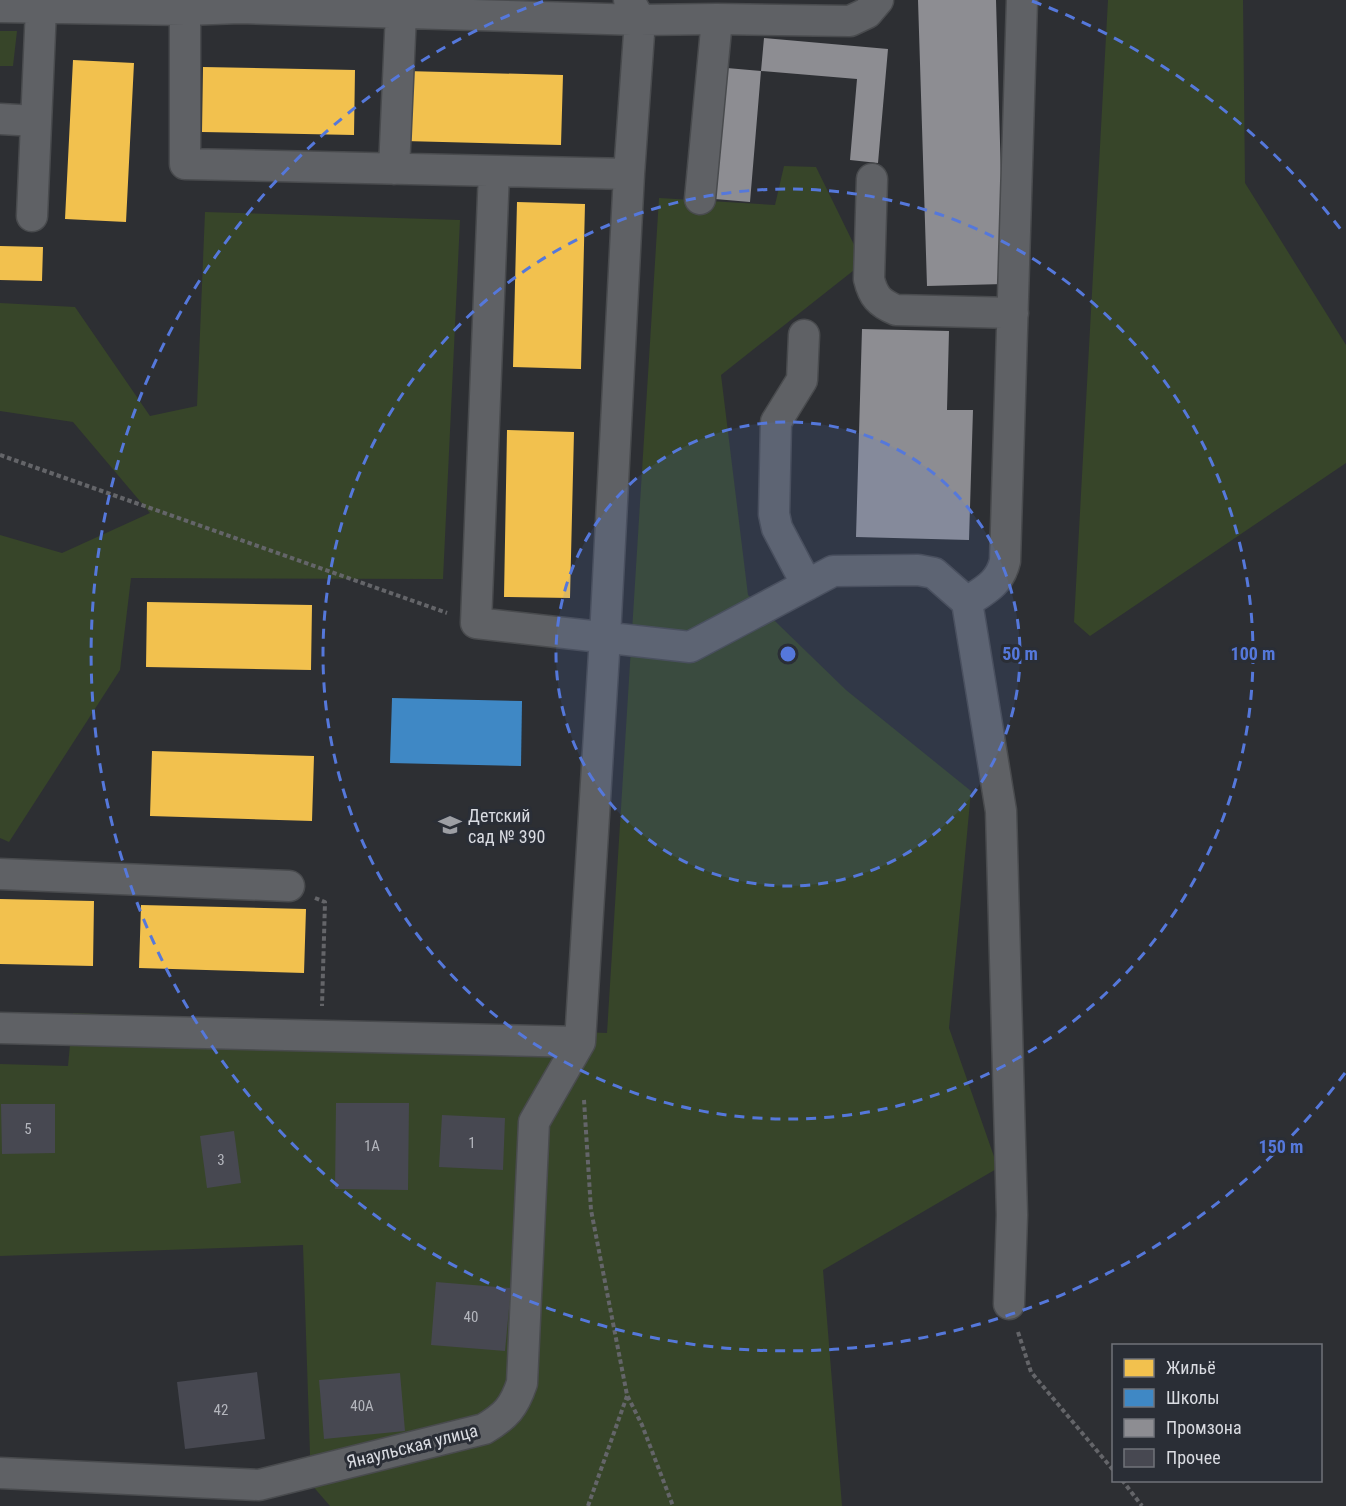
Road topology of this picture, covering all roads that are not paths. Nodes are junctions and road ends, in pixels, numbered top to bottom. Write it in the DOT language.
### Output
graph roads {
  1 [pos="878,0"];
  2 [pos="1022,0"];
  3 [pos="240,4"];
  4 [pos="0,7"];
  5 [pos="41,8"];
  6 [pos="185,9"];
  7 [pos="634,10"];
  8 [pos="401,13"];
  9 [pos="717,19"];
  10 [pos="0,119"];
  11 [pos="36,121"];
  12 [pos="394,169"];
  13 [pos="494,171"];
  14 [pos="629,174"];
  15 [pos="872,179"];
  16 [pos="700,199"];
  17 [pos="32,216"];
  18 [pos="1013,313"];
  19 [pos="804,335"];
  20 [pos="807,585"];
  21 [pos="967,602"];
  22 [pos="605,637"];
  23 [pos="0,874"];
  24 [pos="289,886"];
  25 [pos="0,1028"];
  26 [pos="580,1042"];
  27 [pos="1009,1304"];
  28 [pos="0,1473"];
  1 -- 9 [label="street"];
  2 -- 18 [label="street"];
  3 -- 6 [label="street"];
  3 -- 8 [label="street"];
  4 -- 5 [label="street"];
  5 -- 6 [label="street"];
  5 -- 11 [label="street"];
  6 -- 12 [label="street"];
  7 -- 8 [label="street"];
  7 -- 9 [label="street"];
  7 -- 14 [label="street"];
  8 -- 12 [label="street"];
  9 -- 16 [label="street"];
  10 -- 11 [label="street"];
  11 -- 17 [label="street"];
  12 -- 13 [label="street"];
  13 -- 14 [label="street"];
  13 -- 22 [label="street"];
  14 -- 22 [label="street"];
  15 -- 18 [label="street"];
  18 -- 21 [label="street"];
  19 -- 20 [label="street"];
  20 -- 21 [label="street"];
  20 -- 22 [label="street"];
  21 -- 27 [label="street"];
  22 -- 26 [label="street"];
  23 -- 24 [label="street"];
  25 -- 26 [label="street"];
  26 -- 28 [label="street, Янаульская улица"];
}
